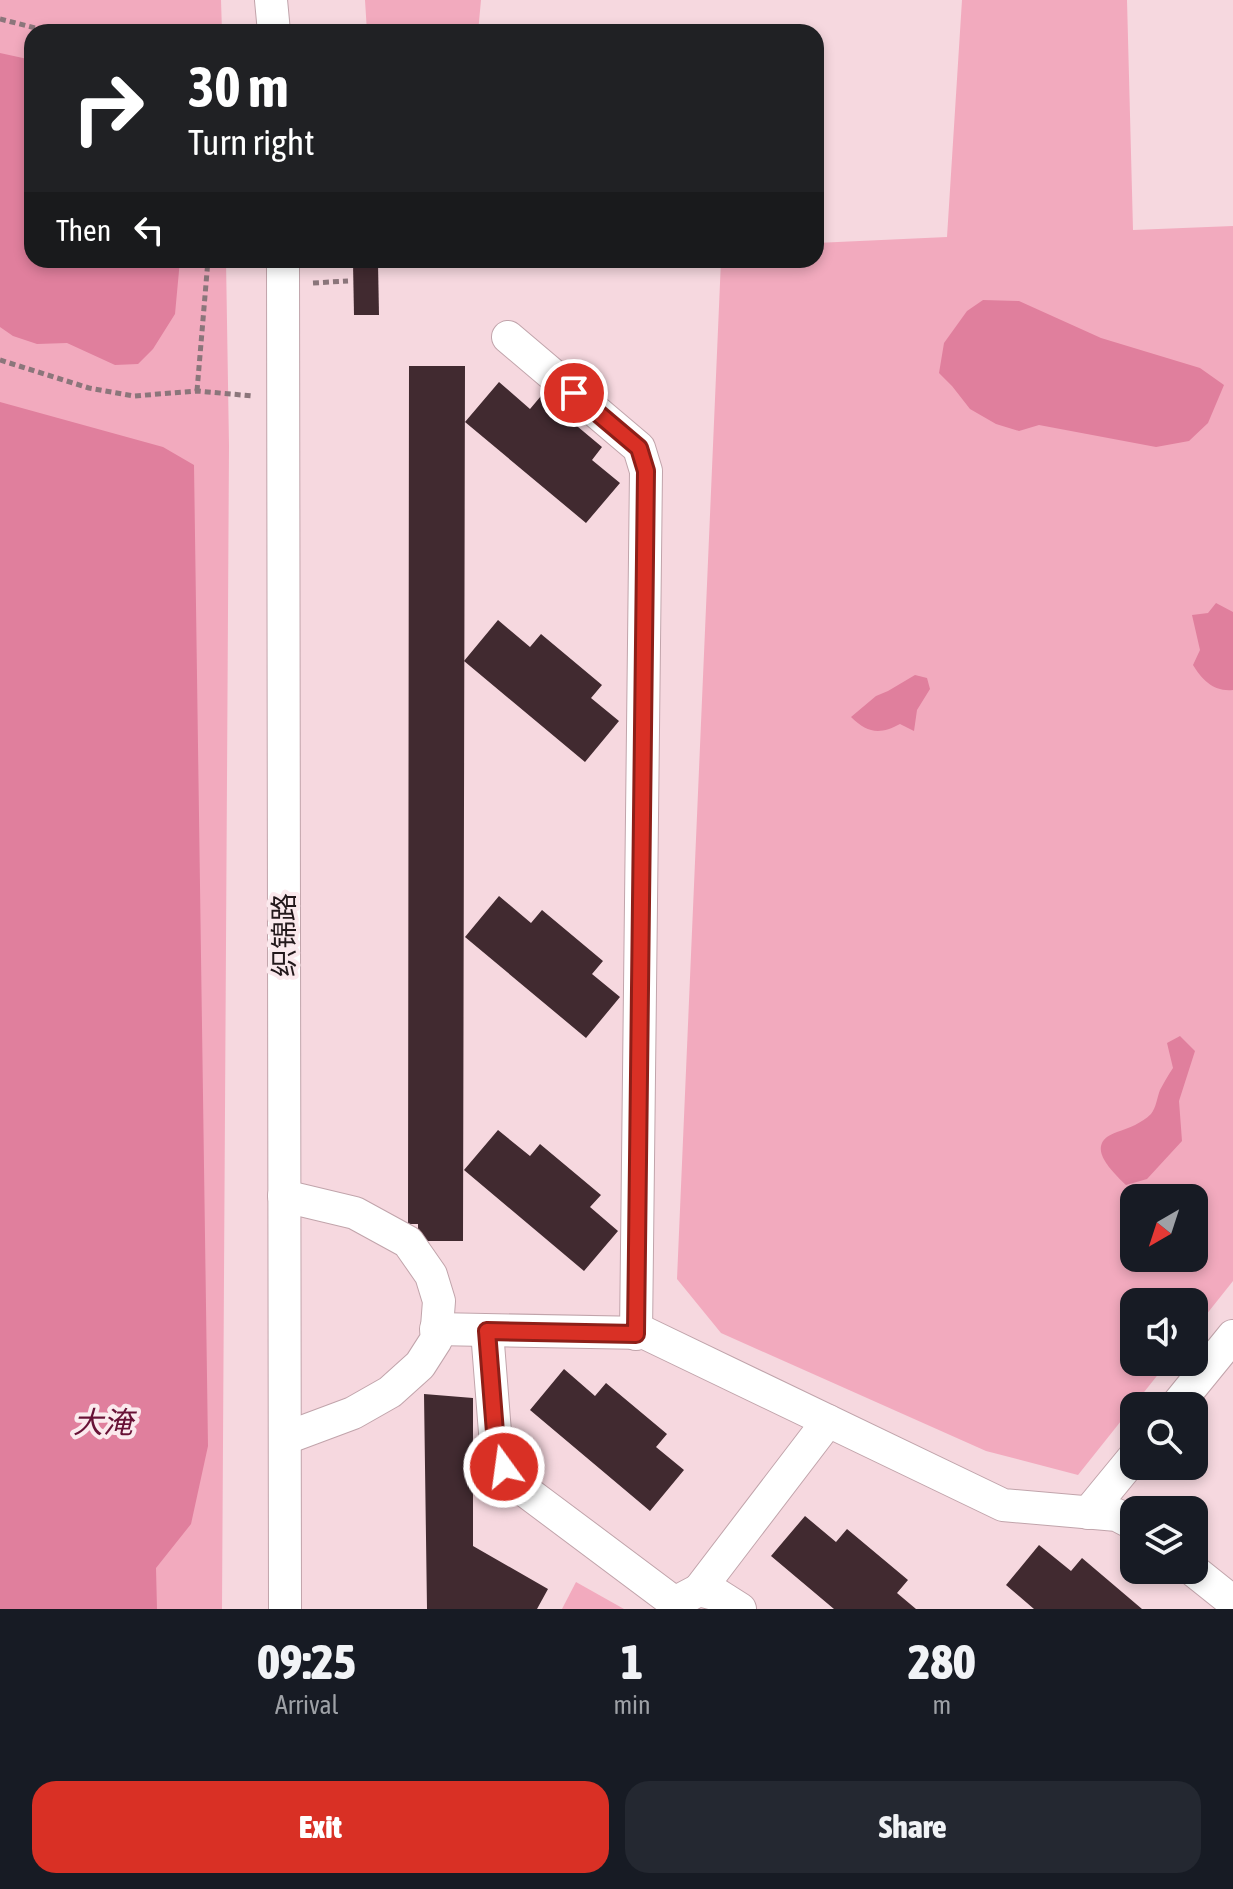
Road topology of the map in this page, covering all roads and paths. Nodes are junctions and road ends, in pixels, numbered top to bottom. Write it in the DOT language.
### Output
graph roads {
  1 [pos="271,0"];
  2 [pos="0,19"];
  3 [pos="273,24"];
  4 [pos="24,25"];
  5 [pos="207,268"];
  6 [pos="283,268"];
  7 [pos="508,337"];
  8 [pos="0,360"];
  9 [pos="197,391"];
  10 [pos="283,399"];
  11 [pos="284,1196"];
  12 [pos="436,1329"];
  13 [pos="487,1331"];
  14 [pos="636,1334"];
  15 [pos="1232,1339"];
  16 [pos="1188,1392"];
  17 [pos="828,1421"];
  18 [pos="286,1438"];
  19 [pos="1120,1474"];
  20 [pos="1088,1513"];
  21 [pos="1120,1517"];
  22 [pos="1208,1582"];
  23 [pos="682,1601"];
  24 [pos="1233,1602"];
  25 [pos="285,1609"];
  26 [pos="740,1609"];
  1 -- 3 [label="street"];
  2 -- 4 [label="path"];
  5 -- 9 [label="path"];
  6 -- 10 [label="street, 织锦路"];
  7 -- 14 [label="street"];
  8 -- 9 [label="path"];
  9 -- 10 [label="path"];
  10 -- 11 [label="street, 织锦路"];
  11 -- 12 [label="street"];
  11 -- 18 [label="street, 织锦路"];
  12 -- 13 [label="street"];
  12 -- 18 [label="street"];
  13 -- 14 [label="street"];
  13 -- 23 [label="street"];
  14 -- 17 [label="street"];
  15 -- 16 [label="street"];
  17 -- 20 [label="street"];
  17 -- 23 [label="street"];
  18 -- 25 [label="street, 织锦路"];
  19 -- 20 [label="street"];
  20 -- 21 [label="street"];
  22 -- 24 [label="street"];
  23 -- 26 [label="street"];
}
